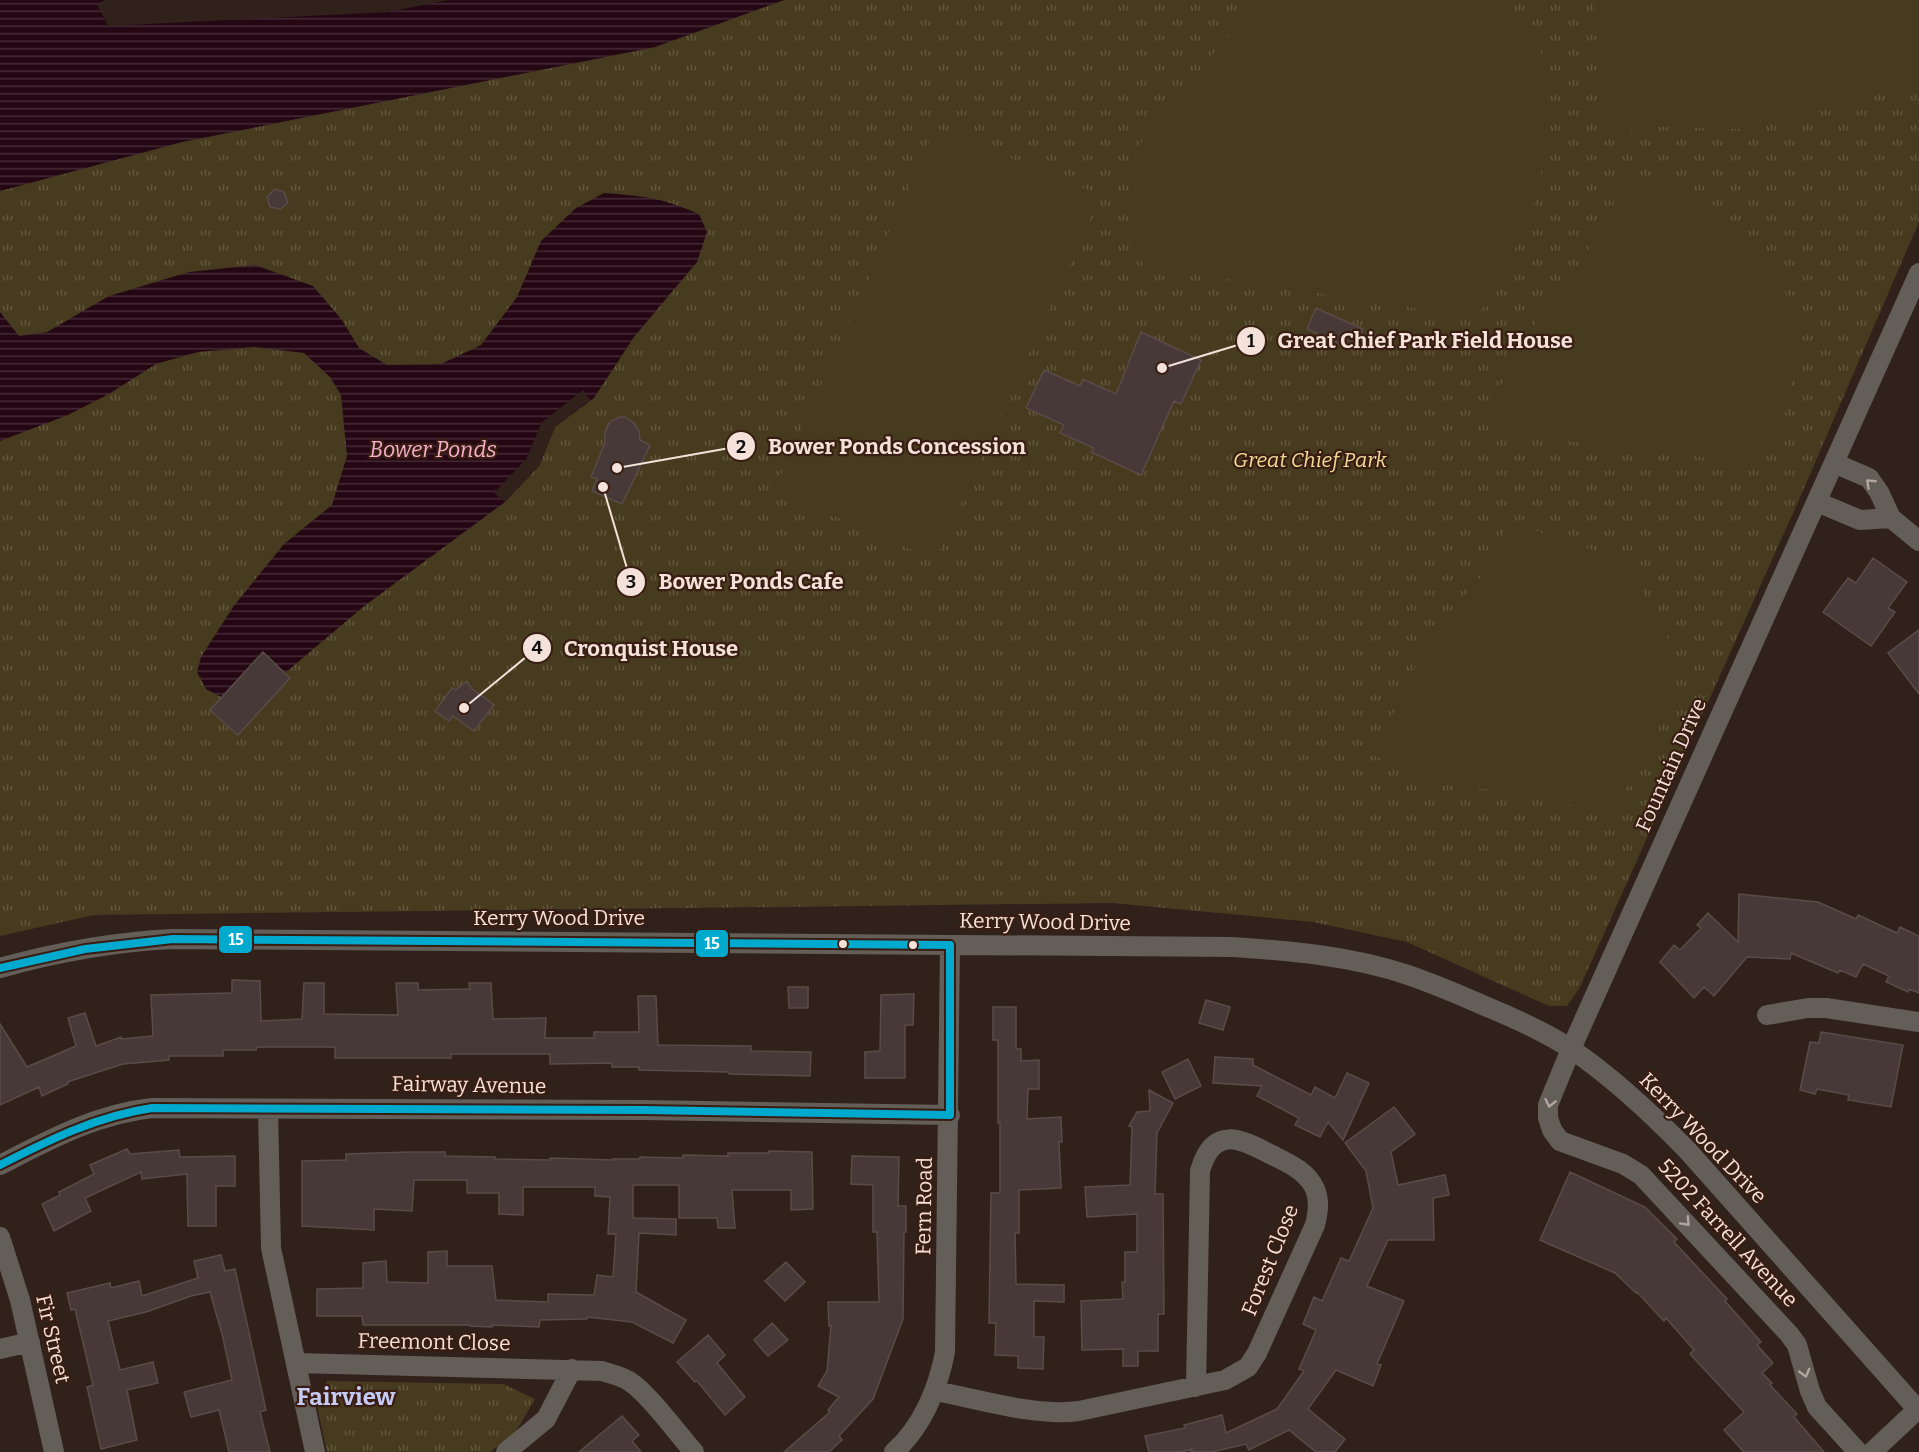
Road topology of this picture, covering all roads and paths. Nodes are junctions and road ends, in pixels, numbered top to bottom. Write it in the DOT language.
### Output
graph roads {
  1 [pos="1919,273"];
  2 [pos="1834,463"];
  3 [pos="1816,502"];
  4 [pos="1891,518"];
  5 [pos="1919,541"];
  6 [pos="950,945"];
  7 [pos="0,968"];
  8 [pos="1767,1016"];
  9 [pos="1919,1022"];
  10 [pos="1570,1048"];
  11 [pos="268,1109"];
  12 [pos="950,1115"];
  13 [pos="0,1165"];
  14 [pos="0,1238"];
  15 [pos="30,1342"];
  16 [pos="0,1349"];
  17 [pos="296,1363"];
  18 [pos="572,1369"];
  19 [pos="1197,1387"];
  20 [pos="935,1391"];
  21 [pos="1918,1409"];
  22 [pos="54,1452"];
  23 [pos="315,1452"];
  24 [pos="506,1452"];
  25 [pos="694,1452"];
  26 [pos="894,1452"];
  27 [pos="1858,1452"];
  28 [pos="1872,1452"];
  1 -- 2 [label="street, Fountain Drive"];
  2 -- 3 [label="street, Fountain Drive"];
  4 -- 2 [label="street, one-way"];
  3 -- 4 [label="street"];
  3 -- 10 [label="street, Fountain Drive"];
  4 -- 5 [label="street"];
  6 -- 7 [label="street, Kerry Wood Drive"];
  6 -- 10 [label="street, Kerry Wood Drive"];
  6 -- 12 [label="street, Fern Road"];
  8 -- 9 [label="street"];
  10 -- 21 [label="street, Kerry Wood Drive"];
  10 -- 27 [label="street, 5202 Farrell Avenue, one-way"];
  11 -- 12 [label="street, Fairway Avenue"];
  11 -- 13 [label="street, Fairway Avenue"];
  11 -- 17 [label="street"];
  12 -- 20 [label="street, Fern Road"];
  14 -- 15 [label="street, Fir Street"];
  15 -- 16 [label="street"];
  15 -- 22 [label="street, Fir Street"];
  17 -- 18 [label="street, Freemont Close"];
  17 -- 23 [label="street"];
  18 -- 24 [label="street"];
  18 -- 25 [label="street, Freemont Close"];
  19 -- 19 [label="street, Forest Close"];
  19 -- 20 [label="street, Forest Close"];
  20 -- 26 [label="street, Fern Road"];
  21 -- 28 [label="street"];
}
